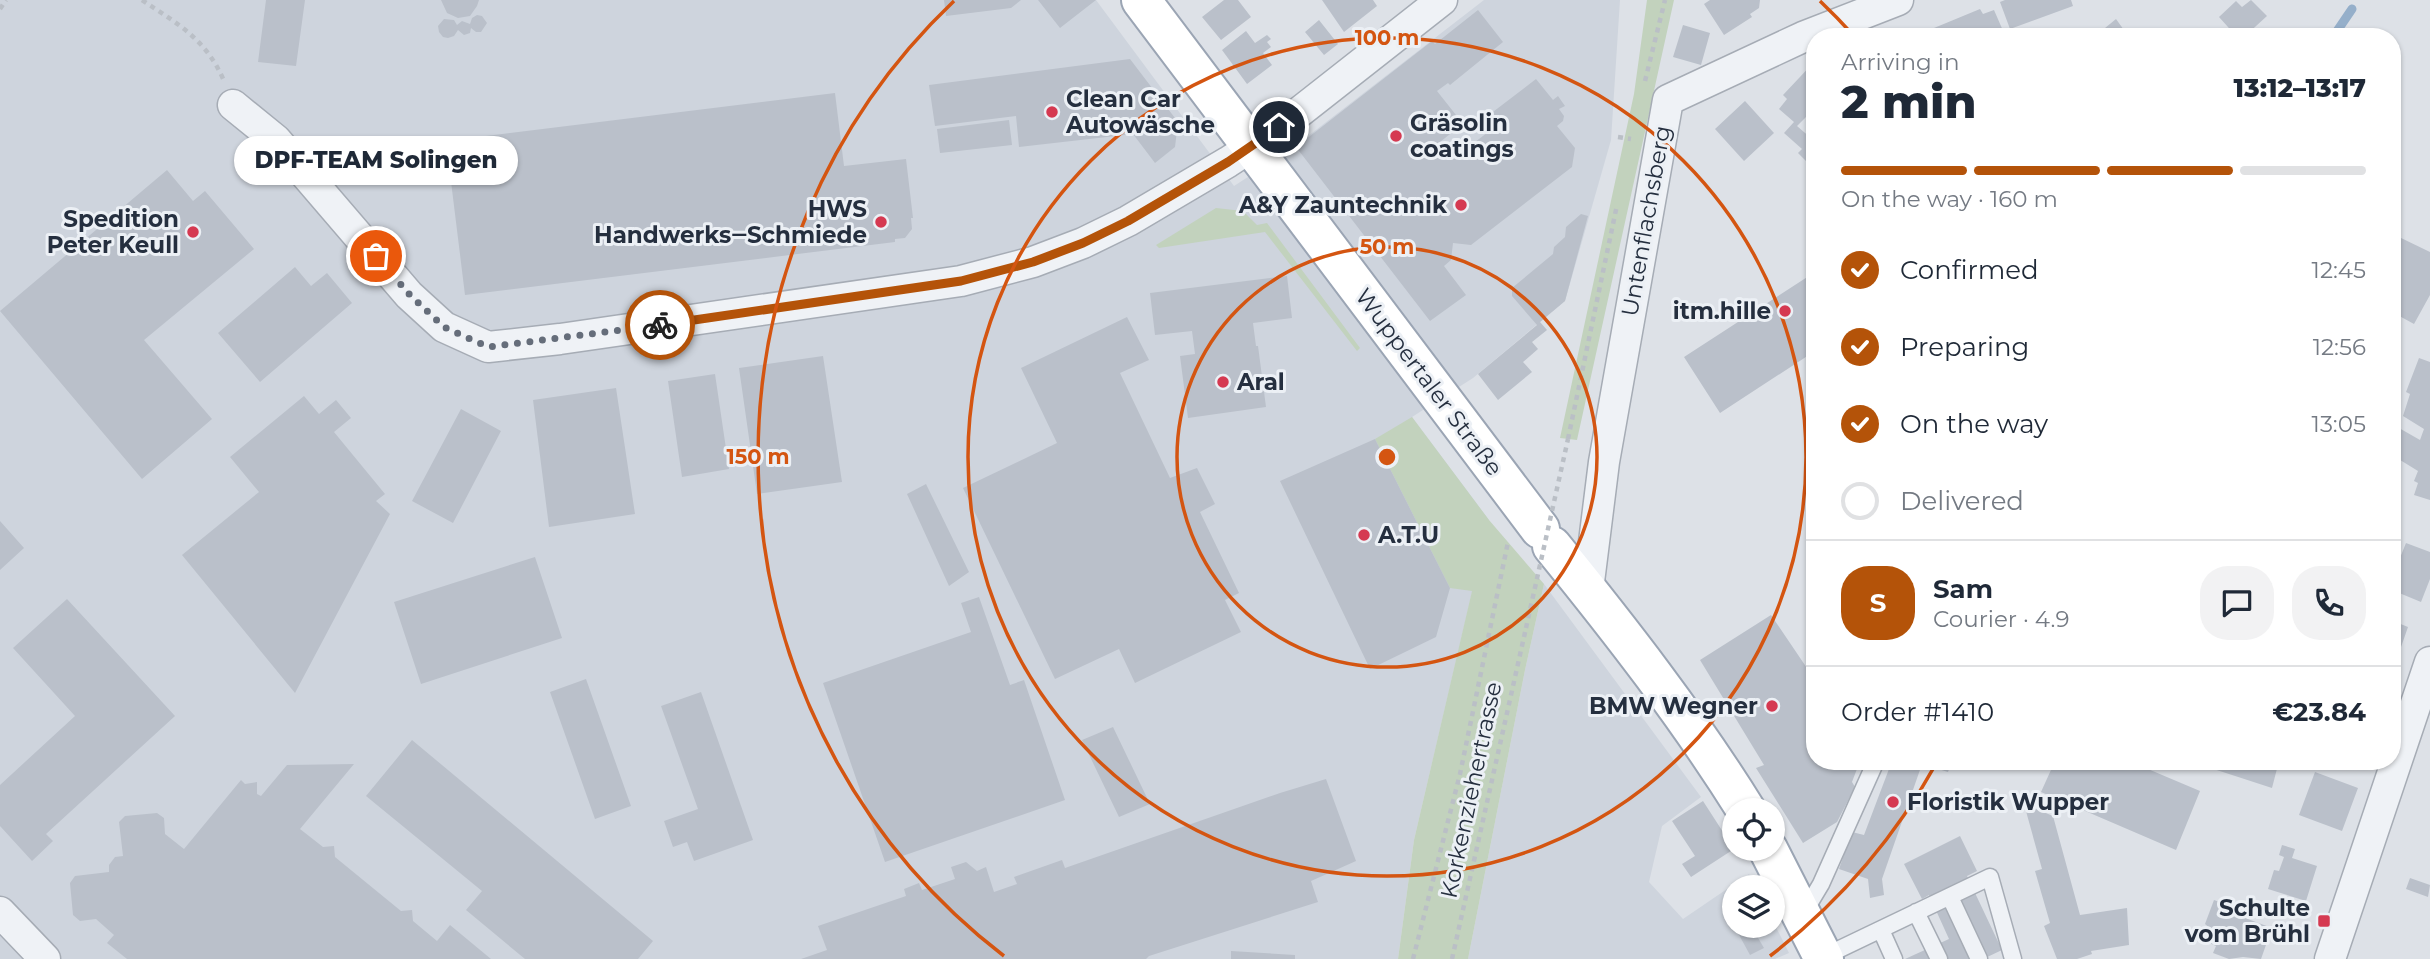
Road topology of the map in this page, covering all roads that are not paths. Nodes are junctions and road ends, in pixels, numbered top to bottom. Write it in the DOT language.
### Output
graph roads {
  1 [pos="1141,0"];
  2 [pos="1442,0"];
  3 [pos="1898,0"];
  4 [pos="1826,28"];
  5 [pos="1806,36"];
  6 [pos="233,105"];
  7 [pos="1250,147"];
  8 [pos="1588,590"];
  9 [pos="2430,662"];
  10 [pos="2401,748"];
  11 [pos="1872,770"];
  12 [pos="2394,770"];
  13 [pos="1738,798"];
  14 [pos="1774,861"];
  15 [pos="1950,897"];
  16 [pos="0,912"];
  17 [pos="1916,912"];
  18 [pos="1803,914"];
  19 [pos="1881,930"];
  20 [pos="1824,958"];
  21 [pos="45,959"];
  22 [pos="1895,959"];
  23 [pos="1938,959"];
  24 [pos="1979,959"];
  25 [pos="2014,959"];
  26 [pos="2330,959"];
  1 -- 7 [label="main road, Wuppertaler Straße"];
  2 -- 7 [label="street"];
  3 -- 4 [label="street, Untenflachsberg"];
  5 -- 8 [label="street, Untenflachsberg"];
  6 -- 7 [label="street"];
  7 -- 8 [label="main road, Wuppertaler Straße"];
  8 -- 13 [label="main road, Wuppertaler Straße"];
  9 -- 10 [label="street"];
  11 -- 18 [label="lane"];
  12 -- 26 [label="street"];
  14 -- 18 [label="main road"];
  15 -- 17 [label="lane"];
  15 -- 24 [label="lane"];
  15 -- 25 [label="lane"];
  16 -- 21 [label="street"];
  17 -- 19 [label="lane"];
  17 -- 23 [label="lane"];
  18 -- 20 [label="main road"];
  19 -- 20 [label="lane"];
  19 -- 22 [label="lane"];
}
